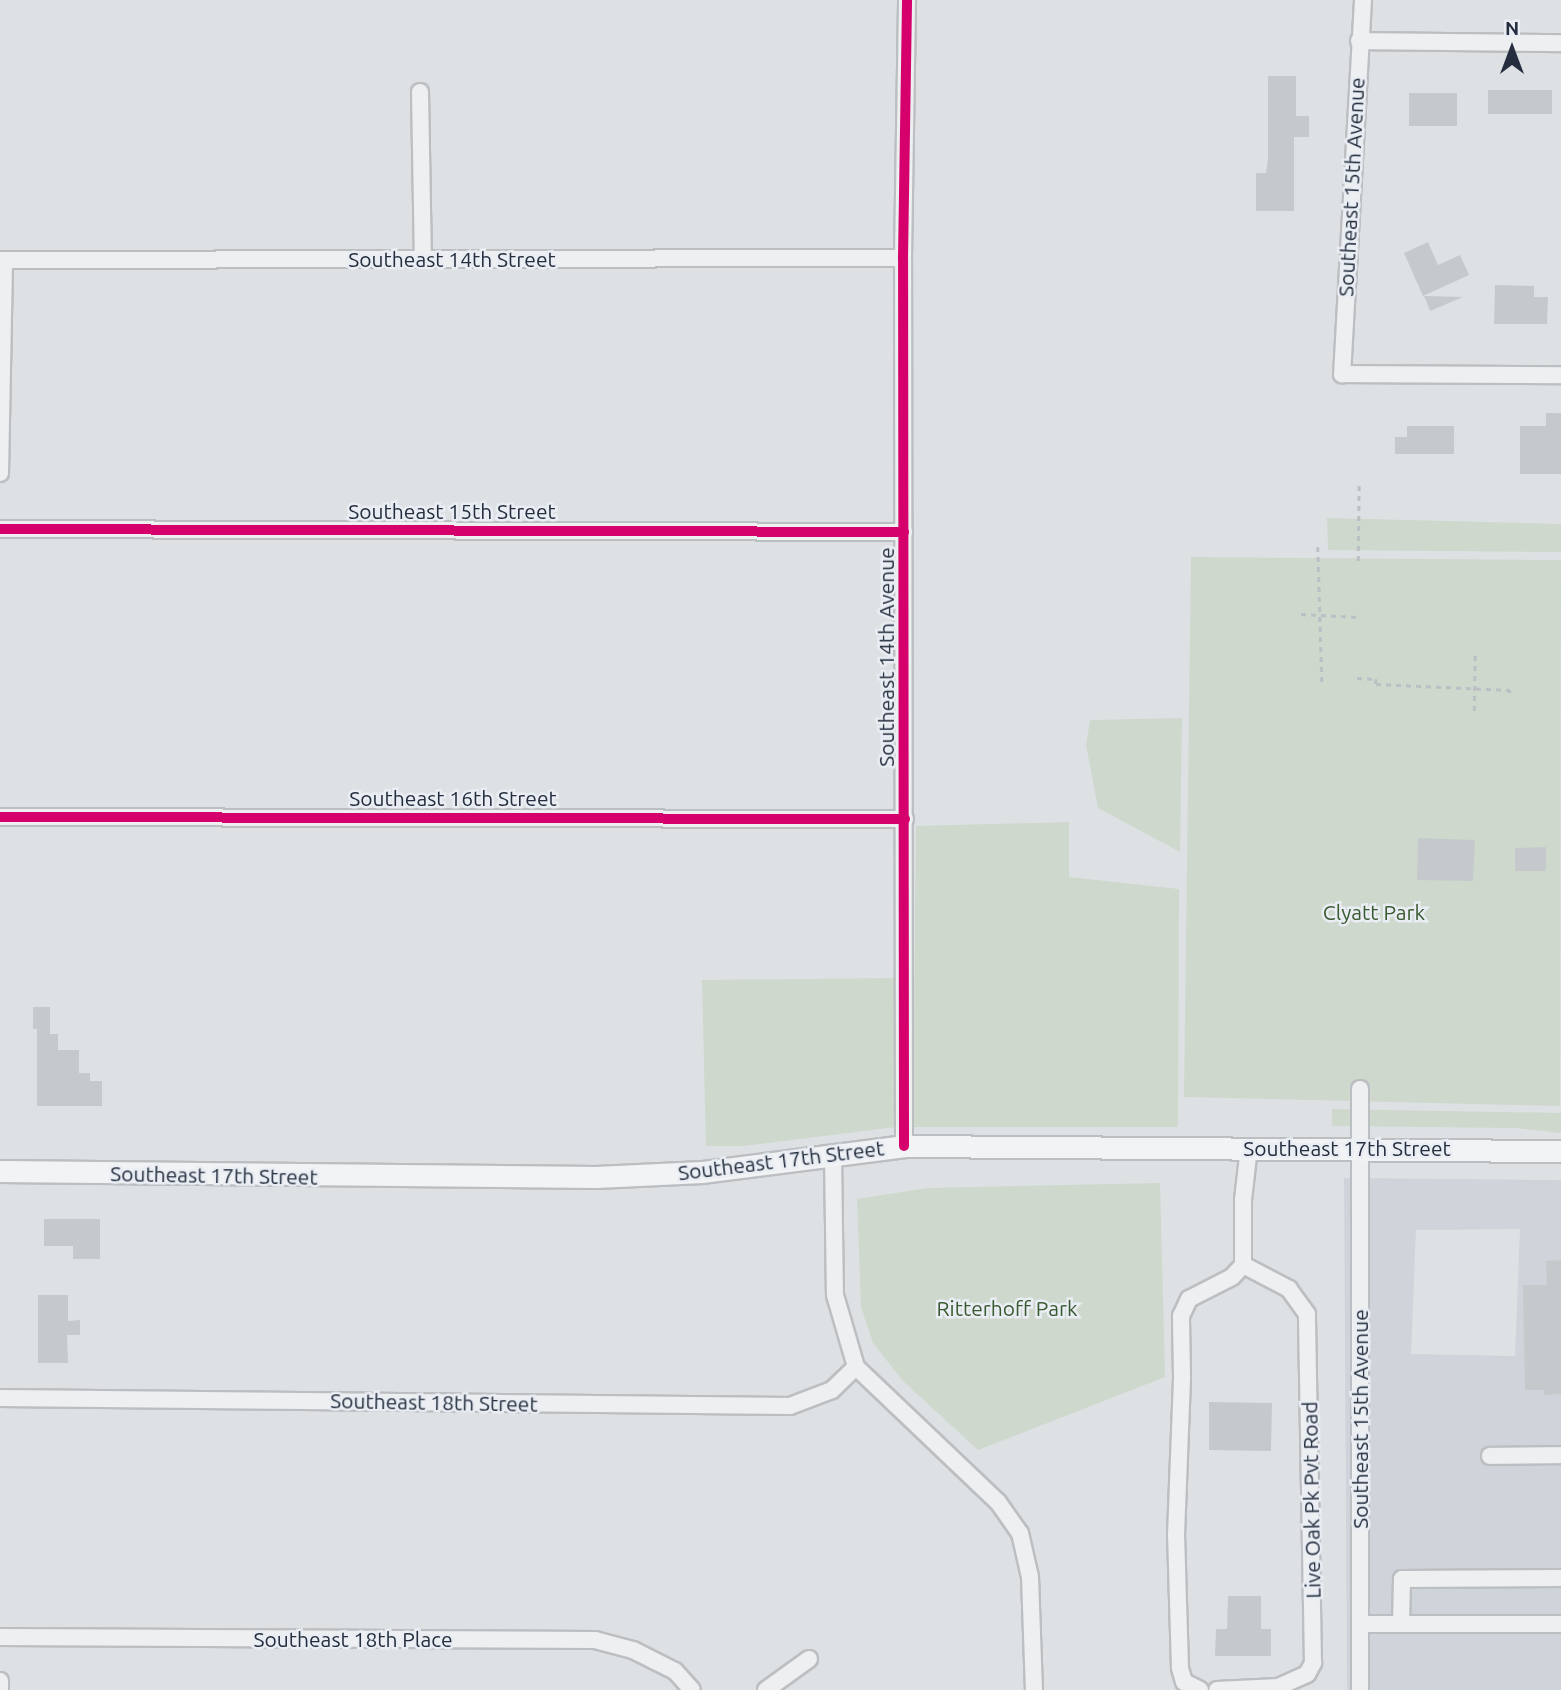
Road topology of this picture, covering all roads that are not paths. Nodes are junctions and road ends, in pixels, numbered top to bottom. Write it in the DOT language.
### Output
graph roads {
  1 [pos="907,0"];
  2 [pos="1363,0"];
  3 [pos="1359,41"];
  4 [pos="1561,43"];
  5 [pos="420,92"];
  6 [pos="903,258"];
  7 [pos="423,259"];
  8 [pos="2,260"];
  9 [pos="1561,375"];
  10 [pos="0,473"];
  11 [pos="0,528"];
  12 [pos="904,532"];
  13 [pos="0,817"];
  14 [pos="905,819"];
  15 [pos="1360,1089"];
  16 [pos="904,1146"];
  17 [pos="1249,1147"];
  18 [pos="1361,1147"];
  19 [pos="1561,1151"];
  20 [pos="834,1156"];
  21 [pos="0,1171"];
  22 [pos="1243,1265"];
  23 [pos="856,1367"];
  24 [pos="0,1398"];
  25 [pos="1561,1455"];
  26 [pos="1490,1456"];
  27 [pos="1561,1578"];
  28 [pos="1360,1624"];
  29 [pos="1401,1624"];
  30 [pos="1561,1624"];
  31 [pos="0,1637"];
  32 [pos="810,1659"];
  33 [pos="0,1681"];
  34 [pos="0,1690"];
  35 [pos="692,1690"];
  36 [pos="766,1690"];
  37 [pos="1034,1690"];
  38 [pos="1200,1690"];
  39 [pos="1217,1690"];
  40 [pos="1237,1690"];
  41 [pos="1360,1690"];
  1 -- 6 [label="street, Southeast 14th Avenue"];
  2 -- 3 [label="street, Southeast 15th Avenue"];
  3 -- 4 [label="street"];
  3 -- 9 [label="street, Southeast 15th Avenue"];
  5 -- 7 [label="street"];
  6 -- 7 [label="street, Southeast 14th Street"];
  6 -- 12 [label="street, Southeast 14th Avenue"];
  7 -- 8 [label="street, Southeast 14th Street"];
  8 -- 10 [label="street"];
  11 -- 12 [label="street, Southeast 15th Street"];
  12 -- 14 [label="street, Southeast 14th Avenue"];
  13 -- 14 [label="street, Southeast 16th Street"];
  14 -- 16 [label="street, Southeast 14th Avenue"];
  15 -- 18 [label="street, Southeast 15th Avenue"];
  16 -- 17 [label="main road, Southeast 17th Street"];
  16 -- 20 [label="main road, Southeast 17th Street"];
  17 -- 18 [label="main road, Southeast 17th Street"];
  17 -- 22 [label="street"];
  18 -- 19 [label="main road, Southeast 17th Street"];
  18 -- 28 [label="street, Southeast 15th Avenue"];
  20 -- 21 [label="main road, Southeast 17th Street"];
  20 -- 23 [label="street"];
  22 -- 38 [label="street"];
  22 -- 40 [label="street, Live Oak Pk Pvt Road"];
  23 -- 24 [label="street, Southeast 18th Street"];
  23 -- 37 [label="street"];
  25 -- 26 [label="street"];
  27 -- 29 [label="street"];
  28 -- 29 [label="street"];
  28 -- 41 [label="street, Southeast 15th Avenue"];
  29 -- 30 [label="street"];
  31 -- 35 [label="street, Southeast 18th Place"];
  32 -- 36 [label="street"];
  33 -- 34 [label="street"];
  39 -- 40 [label="street, Live Oak Pk Pvt Road"];
}
